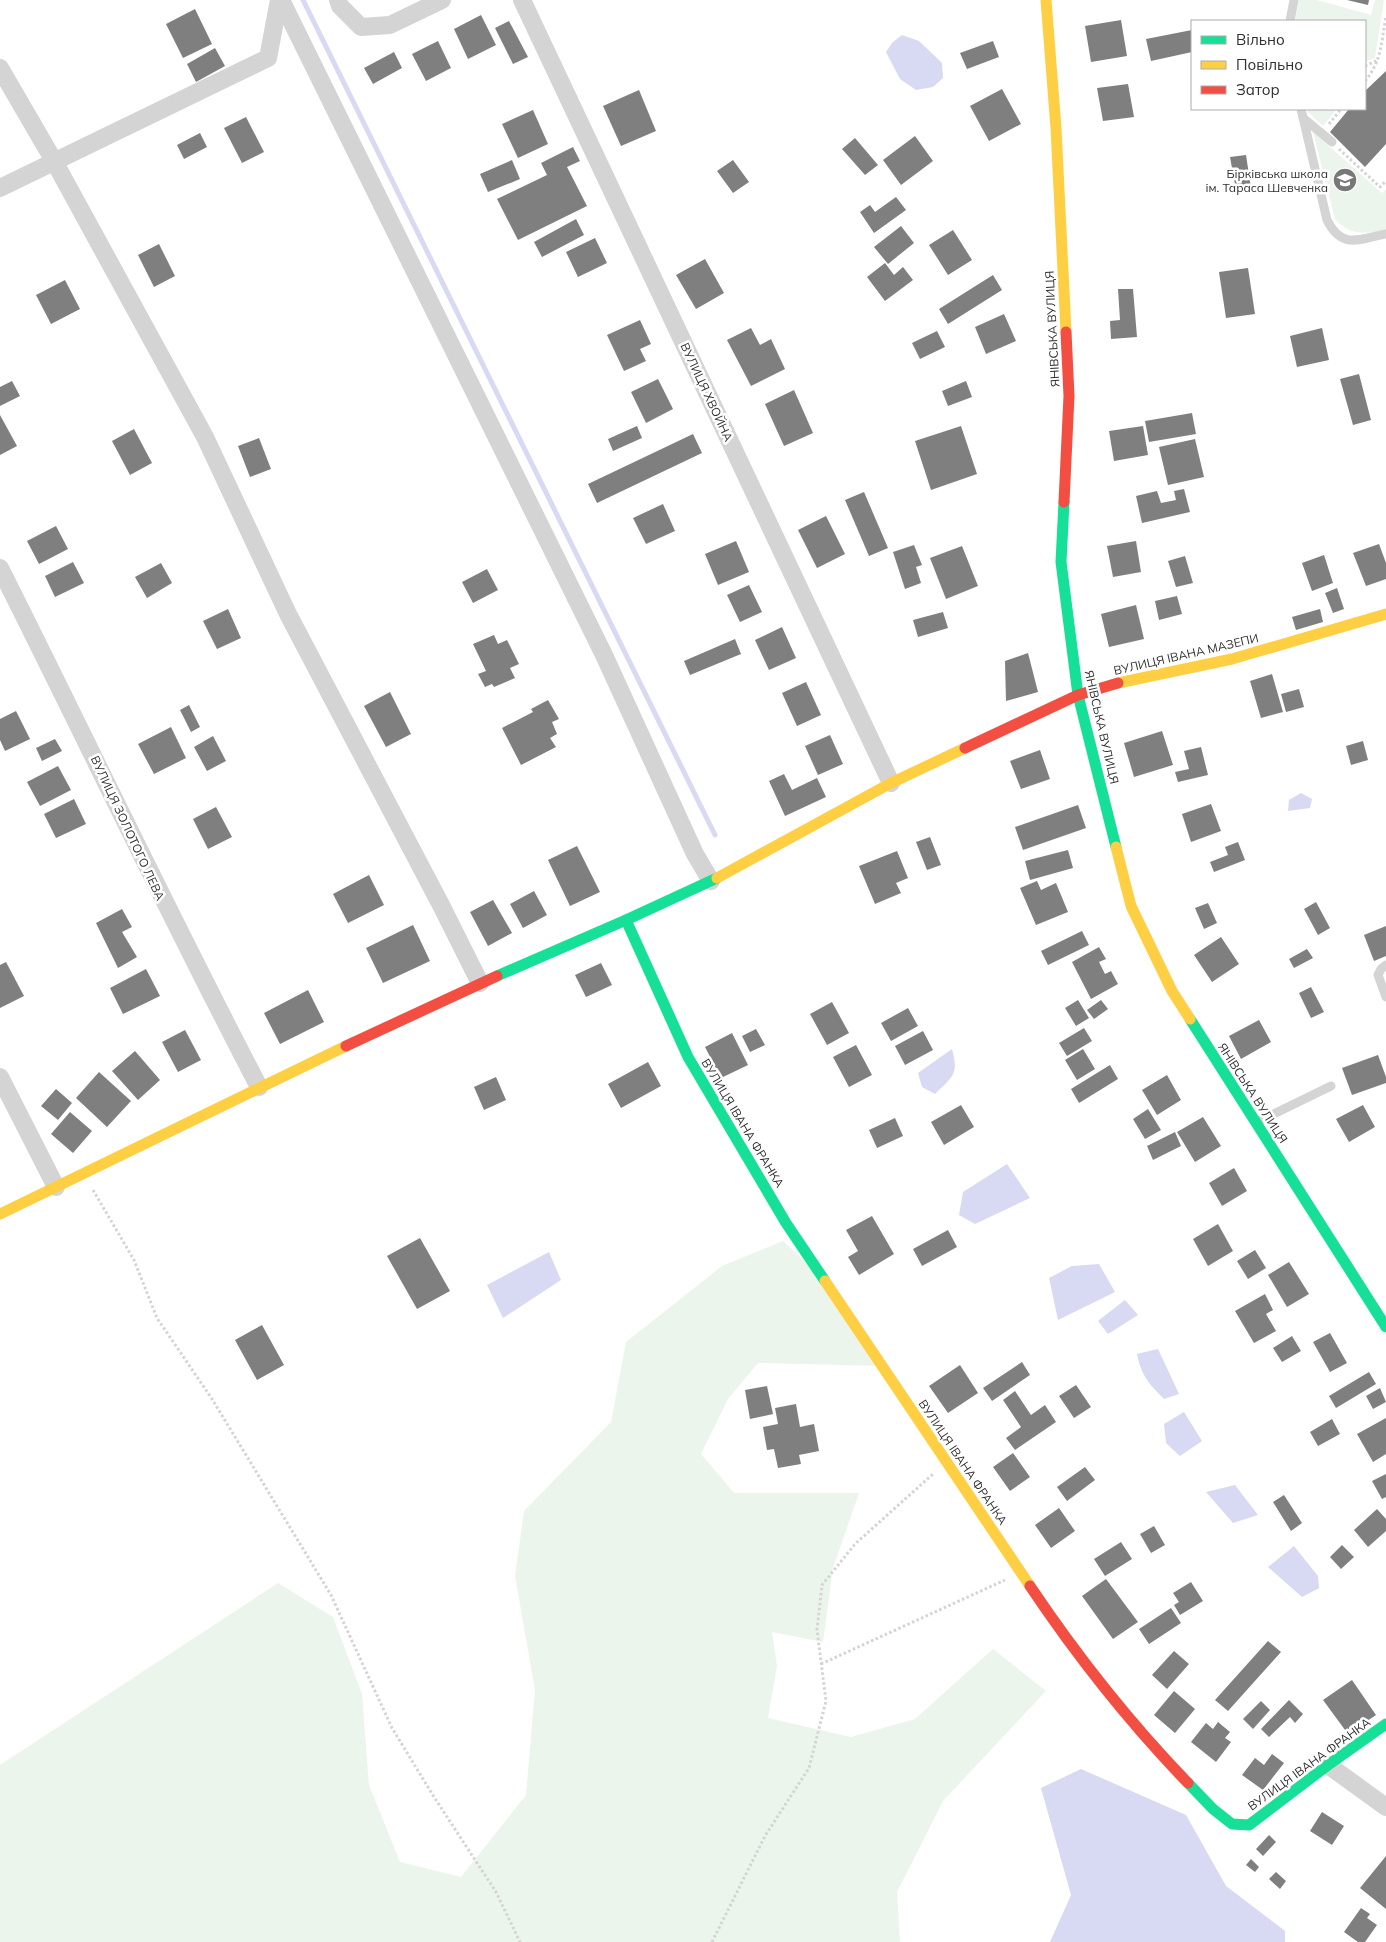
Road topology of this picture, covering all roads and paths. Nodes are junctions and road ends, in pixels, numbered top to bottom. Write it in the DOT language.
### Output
graph roads {
  1 [pos="280,0"];
  2 [pos="338,0"];
  3 [pos="442,0"];
  4 [pos="522,0"];
  5 [pos="1046,0"];
  6 [pos="1294,0"];
  7 [pos="1386,17"];
  8 [pos="1290,20"];
  9 [pos="1378,60"];
  10 [pos="1366,66"];
  11 [pos="0,68"];
  12 [pos="1366,80"];
  13 [pos="1340,110"];
  14 [pos="1302,113"];
  15 [pos="1321,133"];
  16 [pos="1332,142"];
  17 [pos="54,161"];
  18 [pos="1386,181"];
  19 [pos="0,188"];
  20 [pos="1386,234"];
  21 [pos="0,568"];
  22 [pos="1386,614"];
  23 [pos="1078,695"];
  24 [pos="892,783"];
  25 [pos="711,880"];
  26 [pos="626,920"];
  27 [pos="1386,965"];
  28 [pos="480,983"];
  29 [pos="1386,997"];
  30 [pos="0,1077"];
  31 [pos="1331,1086"];
  32 [pos="259,1087"];
  33 [pos="1256,1122"];
  34 [pos="83,1173"];
  35 [pos="56,1187"];
  36 [pos="0,1214"];
  37 [pos="1386,1327"];
  38 [pos="946,1462"];
  39 [pos="1021,1572"];
  40 [pos="821,1664"];
  41 [pos="1386,1724"];
  42 [pos="1328,1765"];
  43 [pos="1386,1807"];
  44 [pos="520,1942"];
  45 [pos="712,1942"];
  1 -- 17 [label="street"];
  1 -- 25 [label="street"];
  2 -- 3 [label="street"];
  4 -- 24 [label="street, ВУЛИЦЯ ХВОЙНА"];
  5 -- 23 [label="street, ЯНІВСЬКА ВУЛИЦЯ"];
  6 -- 8 [label="lane"];
  7 -- 9 [label="path"];
  9 -- 10 [label="path"];
  9 -- 12 [label="path"];
  11 -- 17 [label="street"];
  13 -- 15 [label="path"];
  14 -- 15 [label="lane"];
  14 -- 20 [label="lane"];
  15 -- 16 [label="lane"];
  16 -- 18 [label="path"];
  17 -- 19 [label="street"];
  17 -- 28 [label="street"];
  21 -- 32 [label="street, ВУЛИЦЯ ЗОЛОТОГО ЛЕВА"];
  22 -- 23 [label="street, ВУЛИЦЯ ІВАНА МАЗЕПИ"];
  23 -- 24 [label="street, ВУЛИЦЯ ІВАНА МАЗЕПИ"];
  23 -- 33 [label="street, ЯНІВСЬКА ВУЛИЦЯ"];
  24 -- 25 [label="street, ВУЛИЦЯ ІВАНА МАЗЕПИ"];
  25 -- 26 [label="street, ВУЛИЦЯ ІВАНА МАЗЕПИ"];
  26 -- 28 [label="street, ВУЛИЦЯ ІВАНА МАЗЕПИ"];
  26 -- 38 [label="street, ВУЛИЦЯ ІВАНА ФРАНКА"];
  27 -- 29 [label="lane"];
  28 -- 32 [label="street, ВУЛИЦЯ ІВАНА МАЗЕПИ"];
  30 -- 35 [label="street"];
  31 -- 33 [label="lane"];
  32 -- 34 [label="street, ВУЛИЦЯ ІВАНА МАЗЕПИ"];
  33 -- 37 [label="street, ЯНІВСЬКА ВУЛИЦЯ"];
  34 -- 35 [label="street, ВУЛИЦЯ ІВАНА МАЗЕПИ"];
  34 -- 44 [label="path"];
  35 -- 36 [label="street, ВУЛИЦЯ ІВАНА МАЗЕПИ"];
  38 -- 39 [label="street, ВУЛИЦЯ ІВАНА ФРАНКА"];
  38 -- 40 [label="path"];
  39 -- 40 [label="path"];
  39 -- 42 [label="street, ВУЛИЦЯ ІВАНА ФРАНКА"];
  40 -- 45 [label="path"];
  41 -- 42 [label="street, ВУЛИЦЯ ІВАНА ФРАНКА"];
  42 -- 43 [label="street"];
}
